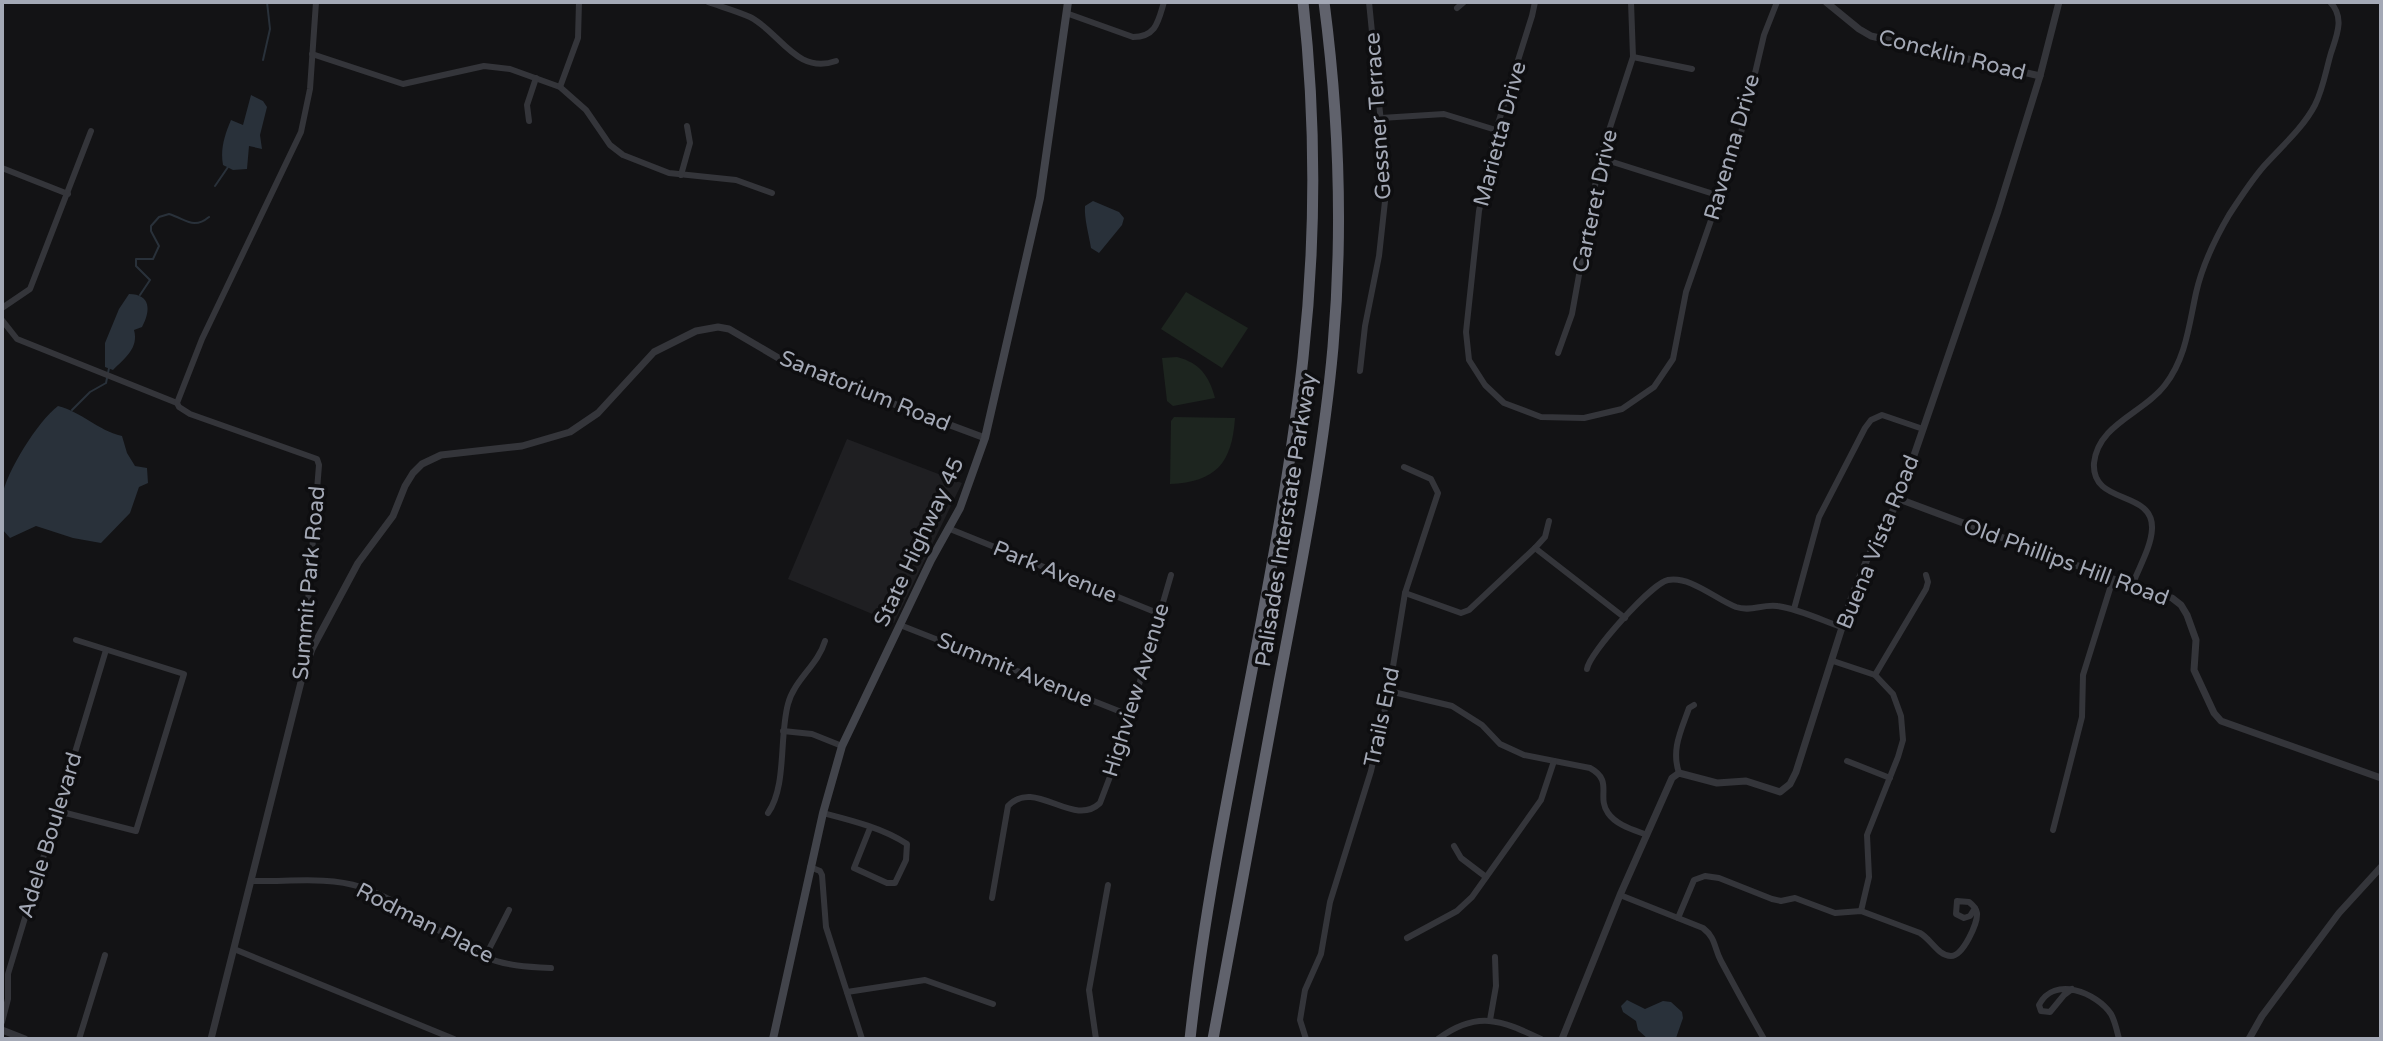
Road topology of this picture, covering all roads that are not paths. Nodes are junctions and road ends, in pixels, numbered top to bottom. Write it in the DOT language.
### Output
graph roads {
  1 [pos="316,2"];
  2 [pos="579,2"];
  3 [pos="708,2"];
  4 [pos="1068,2"];
  5 [pos="1164,2"];
  6 [pos="1303,2"];
  7 [pos="1324,2"];
  8 [pos="1369,2"];
  9 [pos="1464,2"];
  10 [pos="1535,2"];
  11 [pos="1631,2"];
  12 [pos="1777,2"];
  13 [pos="1826,2"];
  14 [pos="2059,2"];
  15 [pos="2330,2"];
  16 [pos="1457,8"];
  17 [pos="1066,13"];
  18 [pos="312,54"];
  19 [pos="1633,57"];
  20 [pos="836,61"];
  21 [pos="1692,69"];
  22 [pos="2040,76"];
  23 [pos="536,78"];
  24 [pos="560,87"];
  25 [pos="1381,118"];
  26 [pos="529,121"];
  27 [pos="687,126"];
  28 [pos="1496,130"];
  29 [pos="91,131"];
  30 [pos="1600,158"];
  31 [pos="2,168"];
  32 [pos="681,175"];
  33 [pos="772,193"];
  34 [pos="68,194"];
  35 [pos="1720,196"];
  36 [pos="1686,292"];
  37 [pos="2,308"];
  38 [pos="2,320"];
  39 [pos="1558,353"];
  40 [pos="1360,371"];
  41 [pos="177,403"];
  42 [pos="1923,429"];
  43 [pos="985,438"];
  44 [pos="1404,467"];
  45 [pos="1899,499"];
  46 [pos="1549,521"];
  47 [pos="950,529"];
  48 [pos="1535,548"];
  49 [pos="1171,575"];
  50 [pos="1926,575"];
  51 [pos="2113,579"];
  52 [pos="2132,586"];
  53 [pos="1405,593"];
  54 [pos="1794,609"];
  55 [pos="1160,614"];
  56 [pos="1625,618"];
  57 [pos="900,625"];
  58 [pos="1841,627"];
  59 [pos="76,640"];
  60 [pos="825,641"];
  61 [pos="106,650"];
  62 [pos="1833,661"];
  63 [pos="1587,669"];
  64 [pos="1875,675"];
  65 [pos="301,682"];
  66 [pos="1389,691"];
  67 [pos="1694,705"];
  68 [pos="1129,715"];
  69 [pos="783,731"];
  70 [pos="842,746"];
  71 [pos="1554,761"];
  72 [pos="1847,761"];
  73 [pos="1679,773"];
  74 [pos="1890,778"];
  75 [pos="2381,778"];
  76 [pos="58,811"];
  77 [pos="768,813"];
  78 [pos="823,813"];
  79 [pos="870,828"];
  80 [pos="2053,830"];
  81 [pos="1647,835"];
  82 [pos="1454,846"];
  83 [pos="810,867"];
  84 [pos="2381,867"];
  85 [pos="1486,877"];
  86 [pos="251,881"];
  87 [pos="1108,885"];
  88 [pos="1620,895"];
  89 [pos="992,898"];
  90 [pos="1975,908"];
  91 [pos="509,910"];
  92 [pos="1861,911"];
  93 [pos="1678,918"];
  94 [pos="1407,938"];
  95 [pos="234,949"];
  96 [pos="105,955"];
  97 [pos="485,957"];
  98 [pos="1495,957"];
  99 [pos="551,968"];
  100 [pos="2072,989"];
  101 [pos="847,992"];
  102 [pos="993,1004"];
  103 [pos="1490,1020"];
  104 [pos="2,1022"];
  105 [pos="2,1030"];
  106 [pos="25,1039"];
  107 [pos="79,1039"];
  108 [pos="211,1039"];
  109 [pos="454,1039"];
  110 [pos="773,1039"];
  111 [pos="862,1039"];
  112 [pos="1096,1039"];
  113 [pos="1190,1039"];
  114 [pos="1213,1039"];
  115 [pos="1306,1039"];
  116 [pos="1438,1039"];
  117 [pos="1541,1039"];
  118 [pos="1562,1039"];
  119 [pos="1764,1039"];
  120 [pos="2119,1039"];
  121 [pos="2249,1039"];
  1 -- 18 [label="street"];
  2 -- 24 [label="street"];
  3 -- 20 [label="street"];
  4 -- 17 [label="main road, State Highway 45"];
  5 -- 17 [label="street"];
  6 -- 113 [label="highway, Palisades Interstate Parkway"];
  7 -- 114 [label="highway, Palisades Interstate Parkway"];
  8 -- 25 [label="street, Gessner Terrace"];
  9 -- 16 [label="street"];
  10 -- 28 [label="street, Marietta Drive"];
  11 -- 19 [label="street, Carteret Drive"];
  12 -- 35 [label="street, Ravenna Drive"];
  13 -- 22 [label="street, Concklin Road"];
  14 -- 22 [label="street, Buena Vista Road"];
  15 -- 52 [label="street"];
  17 -- 43 [label="main road, State Highway 45"];
  18 -- 23 [label="street"];
  18 -- 41 [label="street"];
  19 -- 21 [label="street"];
  19 -- 30 [label="street, Carteret Drive"];
  22 -- 42 [label="street, Buena Vista Road"];
  23 -- 24 [label="street"];
  23 -- 26 [label="street"];
  24 -- 32 [label="street"];
  25 -- 28 [label="street"];
  25 -- 40 [label="street, Gessner Terrace"];
  27 -- 32 [label="street"];
  28 -- 36 [label="street, Marietta Drive"];
  29 -- 34 [label="street"];
  30 -- 35 [label="street"];
  30 -- 39 [label="street, Carteret Drive"];
  31 -- 34 [label="street"];
  32 -- 33 [label="street"];
  34 -- 37 [label="street"];
  35 -- 36 [label="street, Ravenna Drive"];
  38 -- 41 [label="street"];
  41 -- 65 [label="street, Summit Park Road"];
  42 -- 45 [label="street, Buena Vista Road"];
  42 -- 54 [label="street"];
  43 -- 47 [label="main road, State Highway 45"];
  43 -- 65 [label="street, Sanatorium Road"];
  44 -- 53 [label="street, Trails End"];
  45 -- 51 [label="street, Old Phillips Hill Road"];
  45 -- 58 [label="street, Buena Vista Road"];
  46 -- 48 [label="street"];
  47 -- 55 [label="street, Park Avenue"];
  47 -- 57 [label="main road, State Highway 45"];
  48 -- 53 [label="street"];
  48 -- 56 [label="street"];
  49 -- 55 [label="street, Highview Avenue"];
  50 -- 64 [label="street"];
  51 -- 52 [label="street, Old Phillips Hill Road"];
  51 -- 80 [label="street"];
  52 -- 75 [label="street, Old Phillips Hill Road"];
  53 -- 66 [label="street, Trails End"];
  54 -- 56 [label="street"];
  54 -- 58 [label="street"];
  55 -- 68 [label="street, Highview Avenue"];
  56 -- 63 [label="street"];
  57 -- 68 [label="street, Summit Avenue"];
  57 -- 70 [label="main road, State Highway 45"];
  58 -- 62 [label="street, Buena Vista Road"];
  59 -- 61 [label="street"];
  60 -- 69 [label="street"];
  61 -- 76 [label="street, Adele Boulevard"];
  61 -- 76 [label="street"];
  62 -- 64 [label="street"];
  62 -- 73 [label="street, Buena Vista Road"];
  64 -- 74 [label="street"];
  65 -- 86 [label="street, Summit Park Road"];
  66 -- 71 [label="street"];
  66 -- 115 [label="street, Trails End"];
  67 -- 73 [label="street"];
  68 -- 89 [label="street, Highview Avenue"];
  69 -- 70 [label="street"];
  69 -- 77 [label="street"];
  70 -- 78 [label="main road, State Highway 45"];
  71 -- 81 [label="street"];
  71 -- 85 [label="street"];
  72 -- 74 [label="street"];
  73 -- 81 [label="street"];
  74 -- 92 [label="street"];
  76 -- 104 [label="street, Adele Boulevard"];
  78 -- 79 [label="street"];
  78 -- 83 [label="main road, State Highway 45"];
  79 -- 79 [label="street"];
  81 -- 88 [label="street"];
  82 -- 85 [label="street"];
  83 -- 101 [label="street"];
  83 -- 110 [label="main road, State Highway 45"];
  84 -- 121 [label="street"];
  85 -- 94 [label="street"];
  86 -- 95 [label="street, Summit Park Road"];
  86 -- 97 [label="street, Rodman Place"];
  87 -- 112 [label="street"];
  88 -- 93 [label="street"];
  88 -- 118 [label="street"];
  90 -- 92 [label="street"];
  91 -- 97 [label="street"];
  92 -- 93 [label="street"];
  93 -- 119 [label="street"];
  95 -- 108 [label="street, Summit Park Road"];
  95 -- 109 [label="street"];
  96 -- 107 [label="street"];
  97 -- 99 [label="street, Rodman Place"];
  98 -- 103 [label="street"];
  100 -- 100 [label="street"];
  100 -- 120 [label="street"];
  101 -- 102 [label="street"];
  101 -- 111 [label="street"];
  103 -- 116 [label="street"];
  103 -- 117 [label="street"];
  105 -- 106 [label="street"];
}
